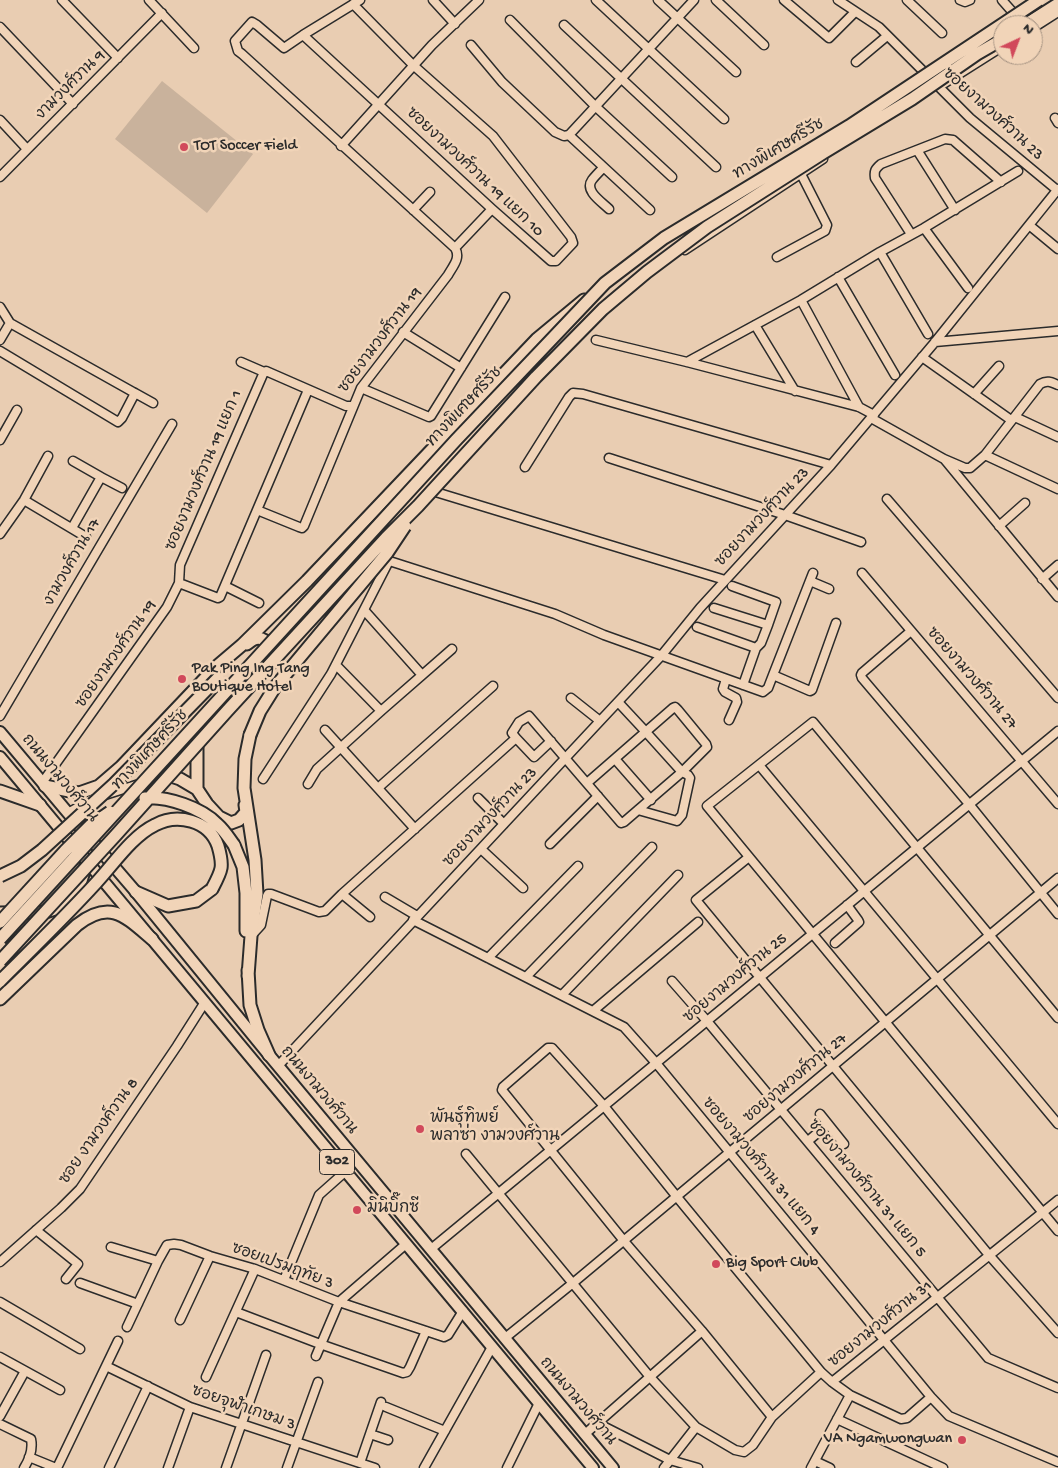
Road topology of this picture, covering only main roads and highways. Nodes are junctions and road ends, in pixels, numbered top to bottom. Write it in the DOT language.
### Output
graph roads {
  1 [pos="1039,0"];
  2 [pos="1058,4"];
  3 [pos="1041,15"];
  4 [pos="993,45"];
  5 [pos="604,283"];
  6 [pos="418,506"];
  7 [pos="261,625"];
  8 [pos="242,646"];
  9 [pos="0,732"];
  10 [pos="197,732"];
  11 [pos="0,757"];
  12 [pos="159,772"];
  13 [pos="44,785"];
  14 [pos="244,788"];
  15 [pos="197,789"];
  16 [pos="0,791"];
  17 [pos="40,805"];
  18 [pos="87,860"];
  19 [pos="0,876"];
  20 [pos="136,892"];
  21 [pos="0,914"];
  22 [pos="0,922"];
  23 [pos="0,939"];
  24 [pos="152,939"];
  25 [pos="0,961"];
  26 [pos="248,976"];
  27 [pos="0,981"];
  28 [pos="0,999"];
  29 [pos="269,1055"];
  30 [pos="593,1468"];
  31 [pos="613,1468"];
  1 -- 5 [label="highway, ทางพิเศษศรีรัช, bridge"];
  2 -- 3 [label="highway"];
  4 -- 6 [label="highway, ทางพิเศษศรีรัช, bridge"];
  5 -- 7 [label="highway, bridge"];
  5 -- 23 [label="highway, ทางพิเศษศรีรัช, bridge"];
  6 -- 14 [label="highway, bridge"];
  6 -- 25 [label="highway, ทางพิเศษศรีรัช, bridge"];
  7 -- 8 [label="highway"];
  7 -- 8 [label="highway"];
  8 -- 13 [label="highway"];
  8 -- 19 [label="highway, bridge"];
  9 -- 13 [label="main road, ถนนงามวงศ์วาน / 302"];
  10 -- 15 [label="highway"];
  11 -- 17 [label="main road, ถนนงามวงศ์วาน / 302"];
  12 -- 15 [label="highway"];
  13 -- 20 [label="main road, ถนนงามวงศ์วาน / 302"];
  14 -- 15 [label="highway"];
  14 -- 26 [label="highway"];
  16 -- 17 [label="highway"];
  17 -- 18 [label="main road, ถนนงามวงศ์วาน / 302"];
  18 -- 21 [label="highway"];
  18 -- 24 [label="main road, ถนนงามวงศ์วาน / 302"];
  20 -- 27 [label="highway, bridge"];
  20 -- 29 [label="main road, ถนนงามวงศ์วาน / 302"];
  22 -- 26 [label="highway, bridge"];
  24 -- 28 [label="highway"];
  24 -- 30 [label="main road, ถนนงามวงศ์วาน / 302"];
  26 -- 29 [label="highway"];
  29 -- 31 [label="main road, ถนนงามวงศ์วาน / 302"];
}
